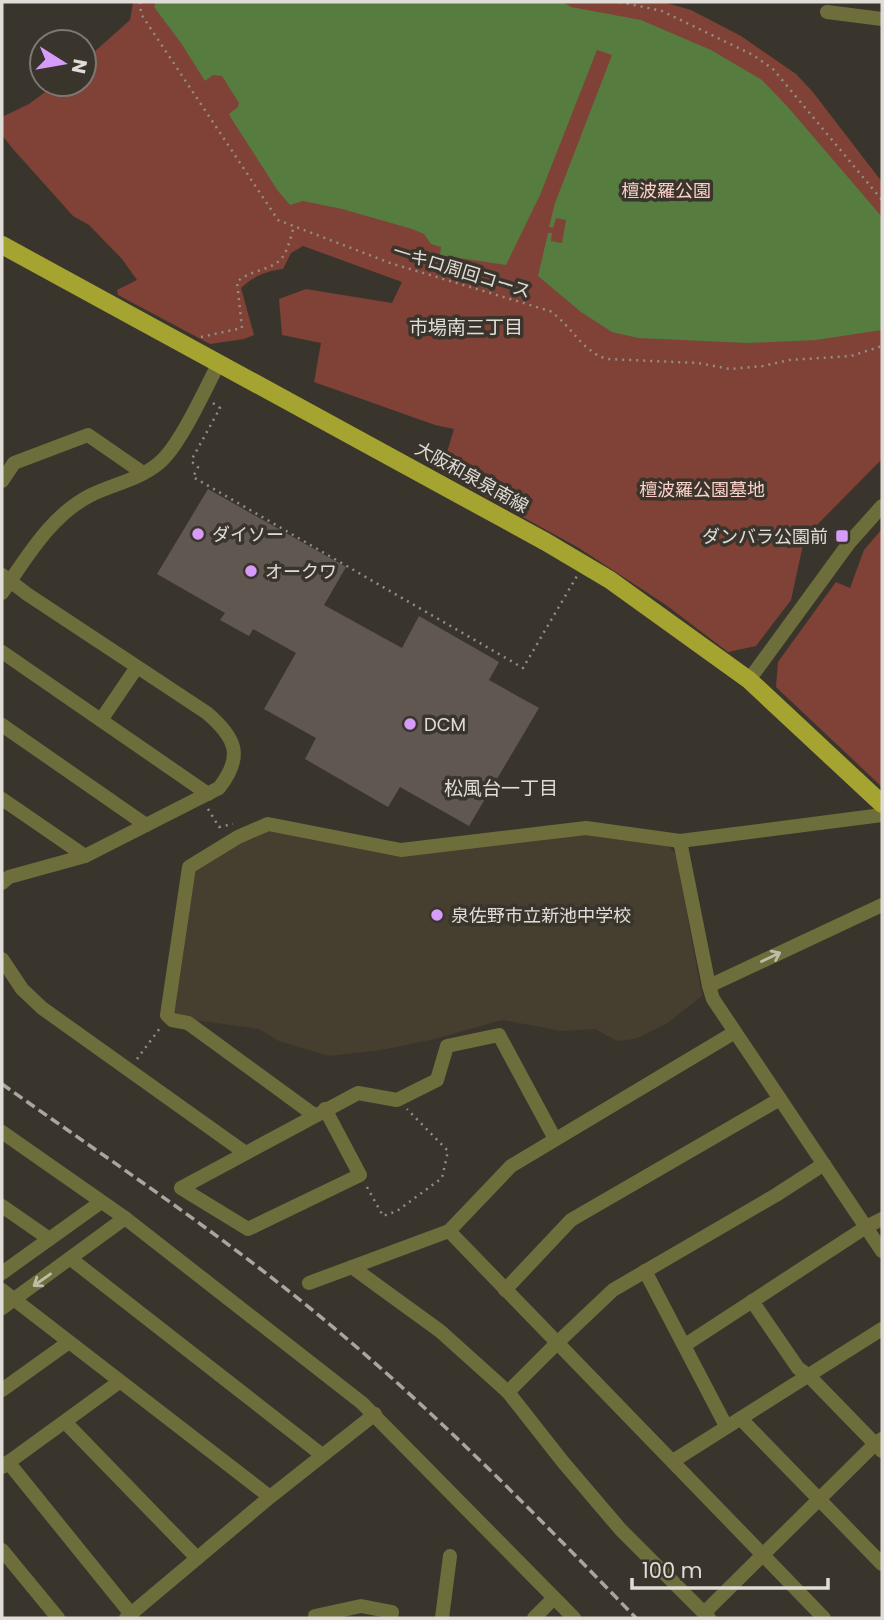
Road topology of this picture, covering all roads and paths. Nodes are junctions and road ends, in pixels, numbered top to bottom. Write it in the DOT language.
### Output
graph roads {
  1 [pos="140,2"];
  2 [pos="620,2"];
  3 [pos="827,12"];
  4 [pos="882,19"];
  5 [pos="882,200"];
  6 [pos="294,226"];
  7 [pos="2,245"];
  8 [pos="882,346"];
  9 [pos="193,349"];
  10 [pos="219,363"];
  11 [pos="201,396"];
  12 [pos="143,473"];
  13 [pos="2,481"];
  14 [pos="882,506"];
  15 [pos="583,564"];
  16 [pos="5,583"];
  17 [pos="2,652"];
  18 [pos="137,667"];
  19 [pos="749,680"];
  20 [pos="101,720"];
  21 [pos="2,725"];
  22 [pos="205,795"];
  23 [pos="2,799"];
  24 [pos="882,804"];
  25 [pos="882,815"];
  26 [pos="146,825"];
  27 [pos="219,827"];
  28 [pos="680,841"];
  29 [pos="85,856"];
  30 [pos="4,877"];
  31 [pos="882,905"];
  32 [pos="2,959"];
  33 [pos="709,986"];
  34 [pos="735,1032"];
  35 [pos="152,1038"];
  36 [pos="129,1070"];
  37 [pos="780,1099"];
  38 [pos="397,1100"];
  39 [pos="320,1112"];
  40 [pos="2,1132"];
  41 [pos="555,1139"];
  42 [pos="244,1152"];
  43 [pos="824,1164"];
  44 [pos="360,1175"];
  45 [pos="101,1202"];
  46 [pos="2,1206"];
  47 [pos="125,1218"];
  48 [pos="882,1220"];
  49 [pos="866,1227"];
  50 [pos="449,1231"];
  51 [pos="48,1238"];
  52 [pos="882,1251"];
  53 [pos="71,1259"];
  54 [pos="352,1267"];
  55 [pos="645,1271"];
  56 [pos="2,1273"];
  57 [pos="309,1283"];
  58 [pos="2,1290"];
  59 [pos="505,1290"];
  60 [pos="752,1301"];
  61 [pos="8,1304"];
  62 [pos="882,1329"];
  63 [pos="69,1342"];
  64 [pos="556,1344"];
  65 [pos="685,1345"];
  66 [pos="809,1376"];
  67 [pos="119,1382"];
  68 [pos="2,1390"];
  69 [pos="509,1392"];
  70 [pos="374,1415"];
  71 [pos="741,1419"];
  72 [pos="65,1422"];
  73 [pos="726,1426"];
  74 [pos="880,1445"];
  75 [pos="322,1455"];
  76 [pos="673,1461"];
  77 [pos="5,1465"];
  78 [pos="270,1497"];
  79 [pos="821,1499"];
  80 [pos="2,1549"];
  81 [pos="763,1555"];
  82 [pos="450,1556"];
  83 [pos="197,1558"];
  84 [pos="882,1564"];
  85 [pos="554,1598"];
  86 [pos="707,1615"];
  87 [pos="129,1616"];
  88 [pos="58,1618"];
  89 [pos="315,1618"];
  90 [pos="390,1618"];
  91 [pos="442,1618"];
  92 [pos="534,1618"];
  93 [pos="574,1618"];
  94 [pos="824,1618"];
  1 -- 6 [label="path, 一キロ周回コース"];
  2 -- 5 [label="path"];
  3 -- 4 [label="street"];
  6 -- 8 [label="path, 一キロ周回コース"];
  6 -- 9 [label="path"];
  7 -- 9 [label="main road, 大阪和泉泉南線"];
  9 -- 10 [label="main road, 大阪和泉泉南線"];
  10 -- 11 [label="street"];
  10 -- 15 [label="main road, 大阪和泉泉南線"];
  11 -- 12 [label="street"];
  11 -- 15 [label="path"];
  12 -- 13 [label="street"];
  12 -- 16 [label="street"];
  14 -- 19 [label="street"];
  15 -- 19 [label="main road, 大阪和泉泉南線"];
  16 -- 18 [label="street"];
  17 -- 20 [label="street"];
  18 -- 20 [label="street"];
  18 -- 22 [label="street"];
  19 -- 24 [label="main road, 大阪和泉泉南線"];
  20 -- 22 [label="street"];
  21 -- 26 [label="street"];
  22 -- 26 [label="street"];
  22 -- 27 [label="path"];
  23 -- 29 [label="street"];
  25 -- 28 [label="street"];
  26 -- 29 [label="street"];
  28 -- 33 [label="street"];
  28 -- 39 [label="street"];
  29 -- 30 [label="street"];
  33 -- 31 [label="street, one-way"];
  32 -- 36 [label="street"];
  33 -- 34 [label="street"];
  34 -- 37 [label="street"];
  34 -- 41 [label="street"];
  35 -- 36 [label="path"];
  36 -- 42 [label="street"];
  37 -- 43 [label="street"];
  37 -- 59 [label="street"];
  38 -- 39 [label="street"];
  38 -- 41 [label="street"];
  38 -- 44 [label="path"];
  39 -- 42 [label="street"];
  39 -- 44 [label="street"];
  40 -- 45 [label="street"];
  41 -- 50 [label="street"];
  42 -- 44 [label="street"];
  43 -- 49 [label="street"];
  43 -- 55 [label="street"];
  45 -- 47 [label="street"];
  45 -- 51 [label="street"];
  46 -- 51 [label="street"];
  47 -- 53 [label="street"];
  47 -- 70 [label="street"];
  48 -- 49 [label="street"];
  49 -- 52 [label="street"];
  49 -- 60 [label="street"];
  50 -- 54 [label="street"];
  50 -- 59 [label="street"];
  51 -- 56 [label="street"];
  53 -- 61 [label="street, one-way"];
  53 -- 75 [label="street"];
  54 -- 57 [label="street"];
  54 -- 69 [label="street"];
  55 -- 64 [label="street"];
  55 -- 65 [label="street"];
  58 -- 61 [label="street"];
  59 -- 64 [label="street"];
  60 -- 65 [label="street"];
  60 -- 66 [label="street"];
  61 -- 63 [label="street"];
  62 -- 66 [label="street"];
  63 -- 67 [label="street"];
  63 -- 68 [label="street"];
  64 -- 69 [label="street"];
  64 -- 76 [label="street"];
  65 -- 73 [label="street"];
  66 -- 71 [label="street"];
  66 -- 74 [label="street"];
  67 -- 72 [label="street"];
  67 -- 78 [label="street"];
  69 -- 86 [label="street"];
  70 -- 75 [label="street"];
  70 -- 85 [label="street"];
  71 -- 73 [label="street"];
  71 -- 79 [label="street"];
  72 -- 77 [label="street"];
  72 -- 83 [label="street"];
  73 -- 76 [label="street"];
  74 -- 79 [label="street"];
  75 -- 78 [label="street"];
  76 -- 81 [label="street"];
  77 -- 87 [label="street"];
  78 -- 83 [label="street"];
  79 -- 81 [label="street"];
  79 -- 84 [label="street"];
  80 -- 88 [label="street"];
  81 -- 86 [label="street"];
  81 -- 94 [label="street"];
  82 -- 91 [label="street"];
  83 -- 87 [label="street"];
  85 -- 92 [label="street"];
  85 -- 93 [label="street"];
  89 -- 90 [label="street"];
}
